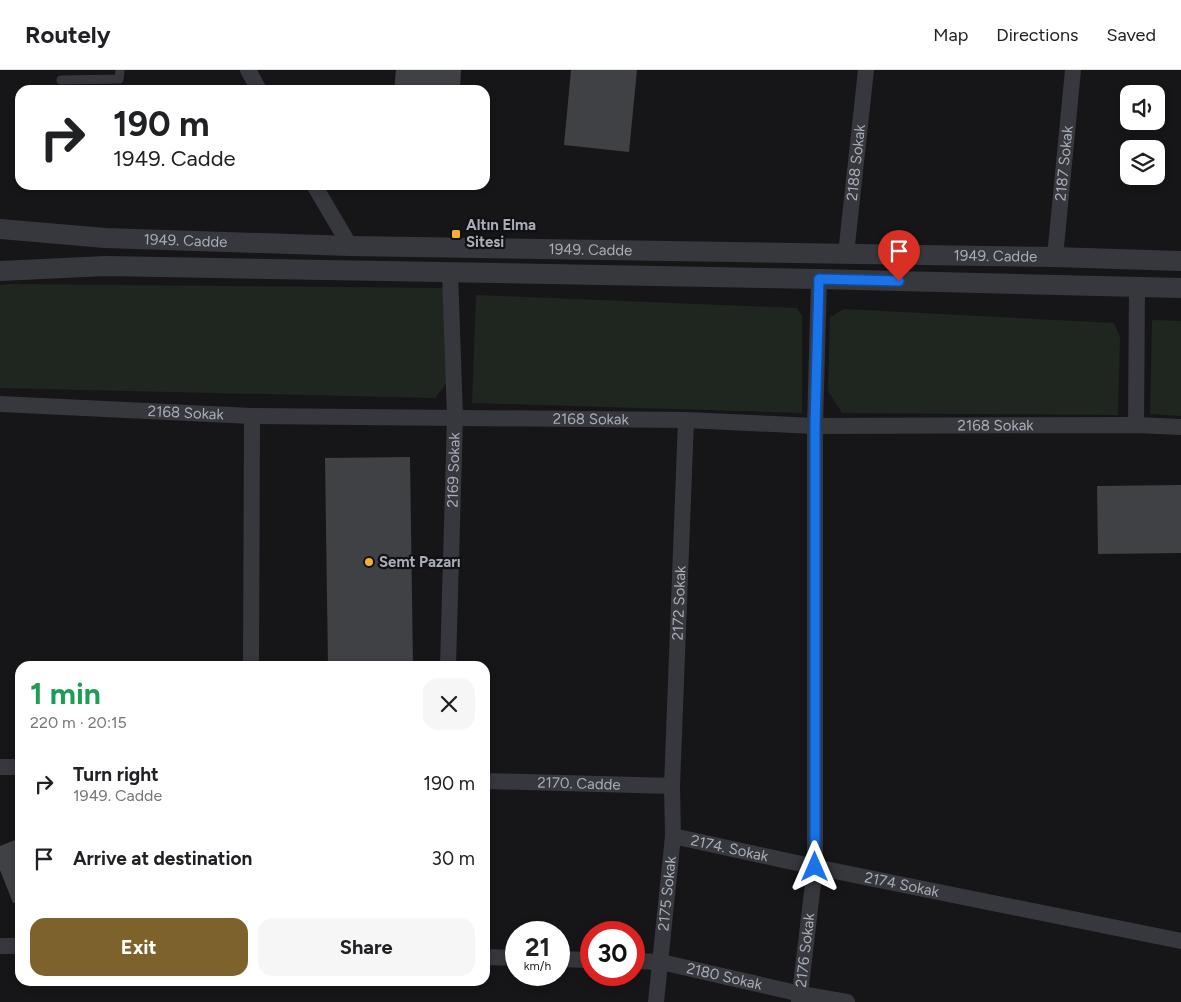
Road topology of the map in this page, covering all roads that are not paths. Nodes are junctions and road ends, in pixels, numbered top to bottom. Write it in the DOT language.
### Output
graph roads {
  1 [pos="120,70"];
  2 [pos="248,70"];
  3 [pos="866,70"];
  4 [pos="1073,70"];
  5 [pos="61,80"];
  6 [pos="256,85"];
  7 [pos="317,190"];
  8 [pos="0,229"];
  9 [pos="350,246"];
  10 [pos="846,254"];
  11 [pos="1055,257"];
  12 [pos="1181,261"];
  13 [pos="0,271"];
  14 [pos="450,273"];
  15 [pos="819,279"];
  16 [pos="1137,286"];
  17 [pos="1181,288"];
  18 [pos="0,404"];
  19 [pos="252,416"];
  20 [pos="455,417"];
  21 [pos="686,420"];
  22 [pos="1136,425"];
  23 [pos="815,426"];
  24 [pos="1181,426"];
  25 [pos="251,661"];
  26 [pos="448,661"];
  27 [pos="0,767"];
  28 [pos="15,767"];
  29 [pos="490,781"];
  30 [pos="672,786"];
  31 [pos="673,836"];
  32 [pos="815,867"];
  33 [pos="1181,941"];
  34 [pos="0,946"];
  35 [pos="15,946"];
  36 [pos="490,957"];
  37 [pos="505,958"];
  38 [pos="645,962"];
  39 [pos="661,962"];
  40 [pos="800,998"];
  41 [pos="656,1002"];
  42 [pos="847,1002"];
  1 -- 5 [label="lane"];
  2 -- 6 [label="street"];
  3 -- 10 [label="street, 2188 Sokak"];
  4 -- 11 [label="street, 2187 Sokak"];
  7 -- 9 [label="street"];
  8 -- 9 [label="street, 1949. Cadde"];
  9 -- 10 [label="street, 1949. Cadde"];
  10 -- 11 [label="street, 1949. Cadde"];
  11 -- 12 [label="street, 1949. Cadde"];
  13 -- 14 [label="street, 1949. Cadde"];
  14 -- 15 [label="street, 1949. Cadde"];
  14 -- 20 [label="street, 2169 Sokak"];
  15 -- 16 [label="street, 1949. Cadde"];
  15 -- 23 [label="street"];
  16 -- 17 [label="street, 1949. Cadde"];
  16 -- 22 [label="street"];
  18 -- 19 [label="street, 2168 Sokak"];
  19 -- 20 [label="street, 2168 Sokak"];
  19 -- 25 [label="street"];
  20 -- 21 [label="street, 2168 Sokak"];
  20 -- 26 [label="street, 2169 Sokak"];
  21 -- 23 [label="street, 2168 Sokak"];
  21 -- 30 [label="street, 2172 Sokak"];
  22 -- 23 [label="street, 2168 Sokak"];
  22 -- 24 [label="street, 2168 Sokak"];
  23 -- 32 [label="street"];
  27 -- 28 [label="street"];
  29 -- 30 [label="street, 2170. Cadde"];
  30 -- 31 [label="street, 2175 Sokak"];
  31 -- 32 [label="street, 2174. Sokak"];
  31 -- 39 [label="street, 2175 Sokak"];
  32 -- 33 [label="street, 2174 Sokak"];
  32 -- 40 [label="street, 2176 Sokak"];
  34 -- 35 [label="street"];
  36 -- 37 [label="street"];
  38 -- 39 [label="street, 2180 Sokak"];
  39 -- 40 [label="street, 2180 Sokak"];
  39 -- 41 [label="street, 2175 Sokak"];
  40 -- 42 [label="street, 2180 Sokak"];
}
